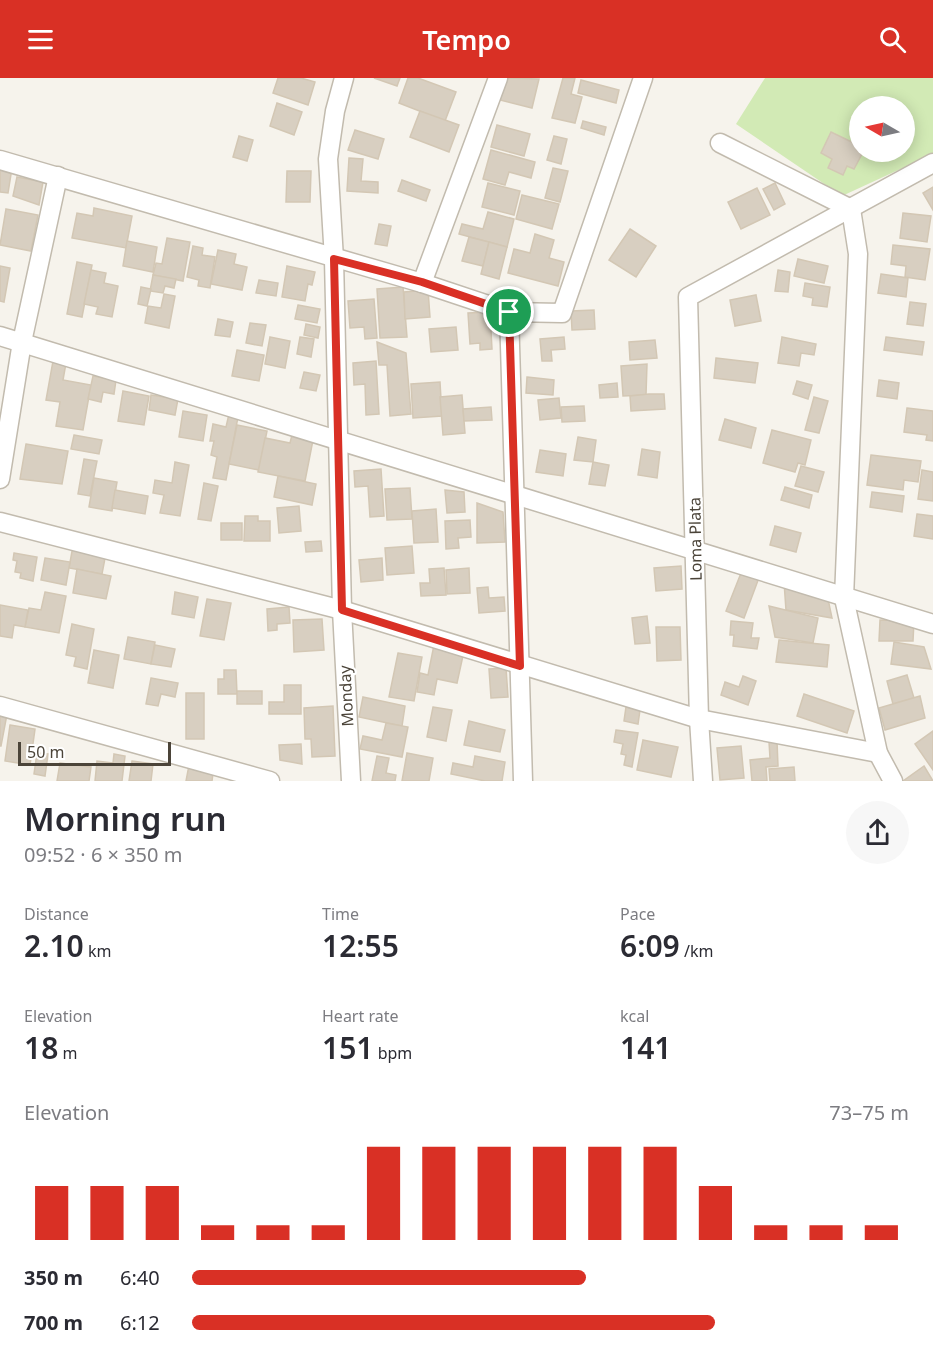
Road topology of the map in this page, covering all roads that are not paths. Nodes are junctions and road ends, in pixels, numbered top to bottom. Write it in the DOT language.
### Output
graph roads {
  1 [pos="344,78"];
  2 [pos="498,78"];
  3 [pos="643,78"];
  4 [pos="720,143"];
  5 [pos="0,160"];
  6 [pos="933,163"];
  7 [pos="58,176"];
  8 [pos="850,209"];
  9 [pos="334,259"];
  10 [pos="422,282"];
  11 [pos="509,312"];
  12 [pos="0,336"];
  13 [pos="22,342"];
  14 [pos="339,440"];
  15 [pos="0,479"];
  16 [pos="514,494"];
  17 [pos="0,522"];
  18 [pos="695,551"];
  19 [pos="844,598"];
  20 [pos="342,610"];
  21 [pos="933,624"];
  22 [pos="520,666"];
  23 [pos="0,706"];
  24 [pos="699,719"];
  25 [pos="878,753"];
  26 [pos="270,781"];
  27 [pos="351,781"];
  28 [pos="523,781"];
  29 [pos="703,781"];
  30 [pos="893,781"];
  1 -- 9 [label="street, Monday"];
  2 -- 10 [label="street"];
  3 -- 11 [label="street"];
  4 -- 8 [label="street"];
  5 -- 7 [label="street"];
  6 -- 8 [label="street"];
  7 -- 9 [label="street"];
  7 -- 13 [label="street"];
  8 -- 18 [label="street, Loma Plata"];
  8 -- 19 [label="street"];
  9 -- 10 [label="street"];
  9 -- 14 [label="street, Monday"];
  10 -- 11 [label="street"];
  11 -- 16 [label="street"];
  12 -- 13 [label="street"];
  13 -- 14 [label="street"];
  13 -- 15 [label="street"];
  14 -- 16 [label="street"];
  14 -- 20 [label="street, Monday"];
  16 -- 18 [label="street"];
  16 -- 22 [label="street"];
  17 -- 20 [label="street"];
  18 -- 19 [label="street"];
  18 -- 24 [label="street, Loma Plata"];
  19 -- 21 [label="street"];
  19 -- 25 [label="street"];
  20 -- 22 [label="street"];
  20 -- 27 [label="street, Monday"];
  22 -- 24 [label="street"];
  22 -- 28 [label="street"];
  23 -- 26 [label="street"];
  24 -- 25 [label="street"];
  24 -- 29 [label="street, Loma Plata"];
  25 -- 30 [label="street"];
}
